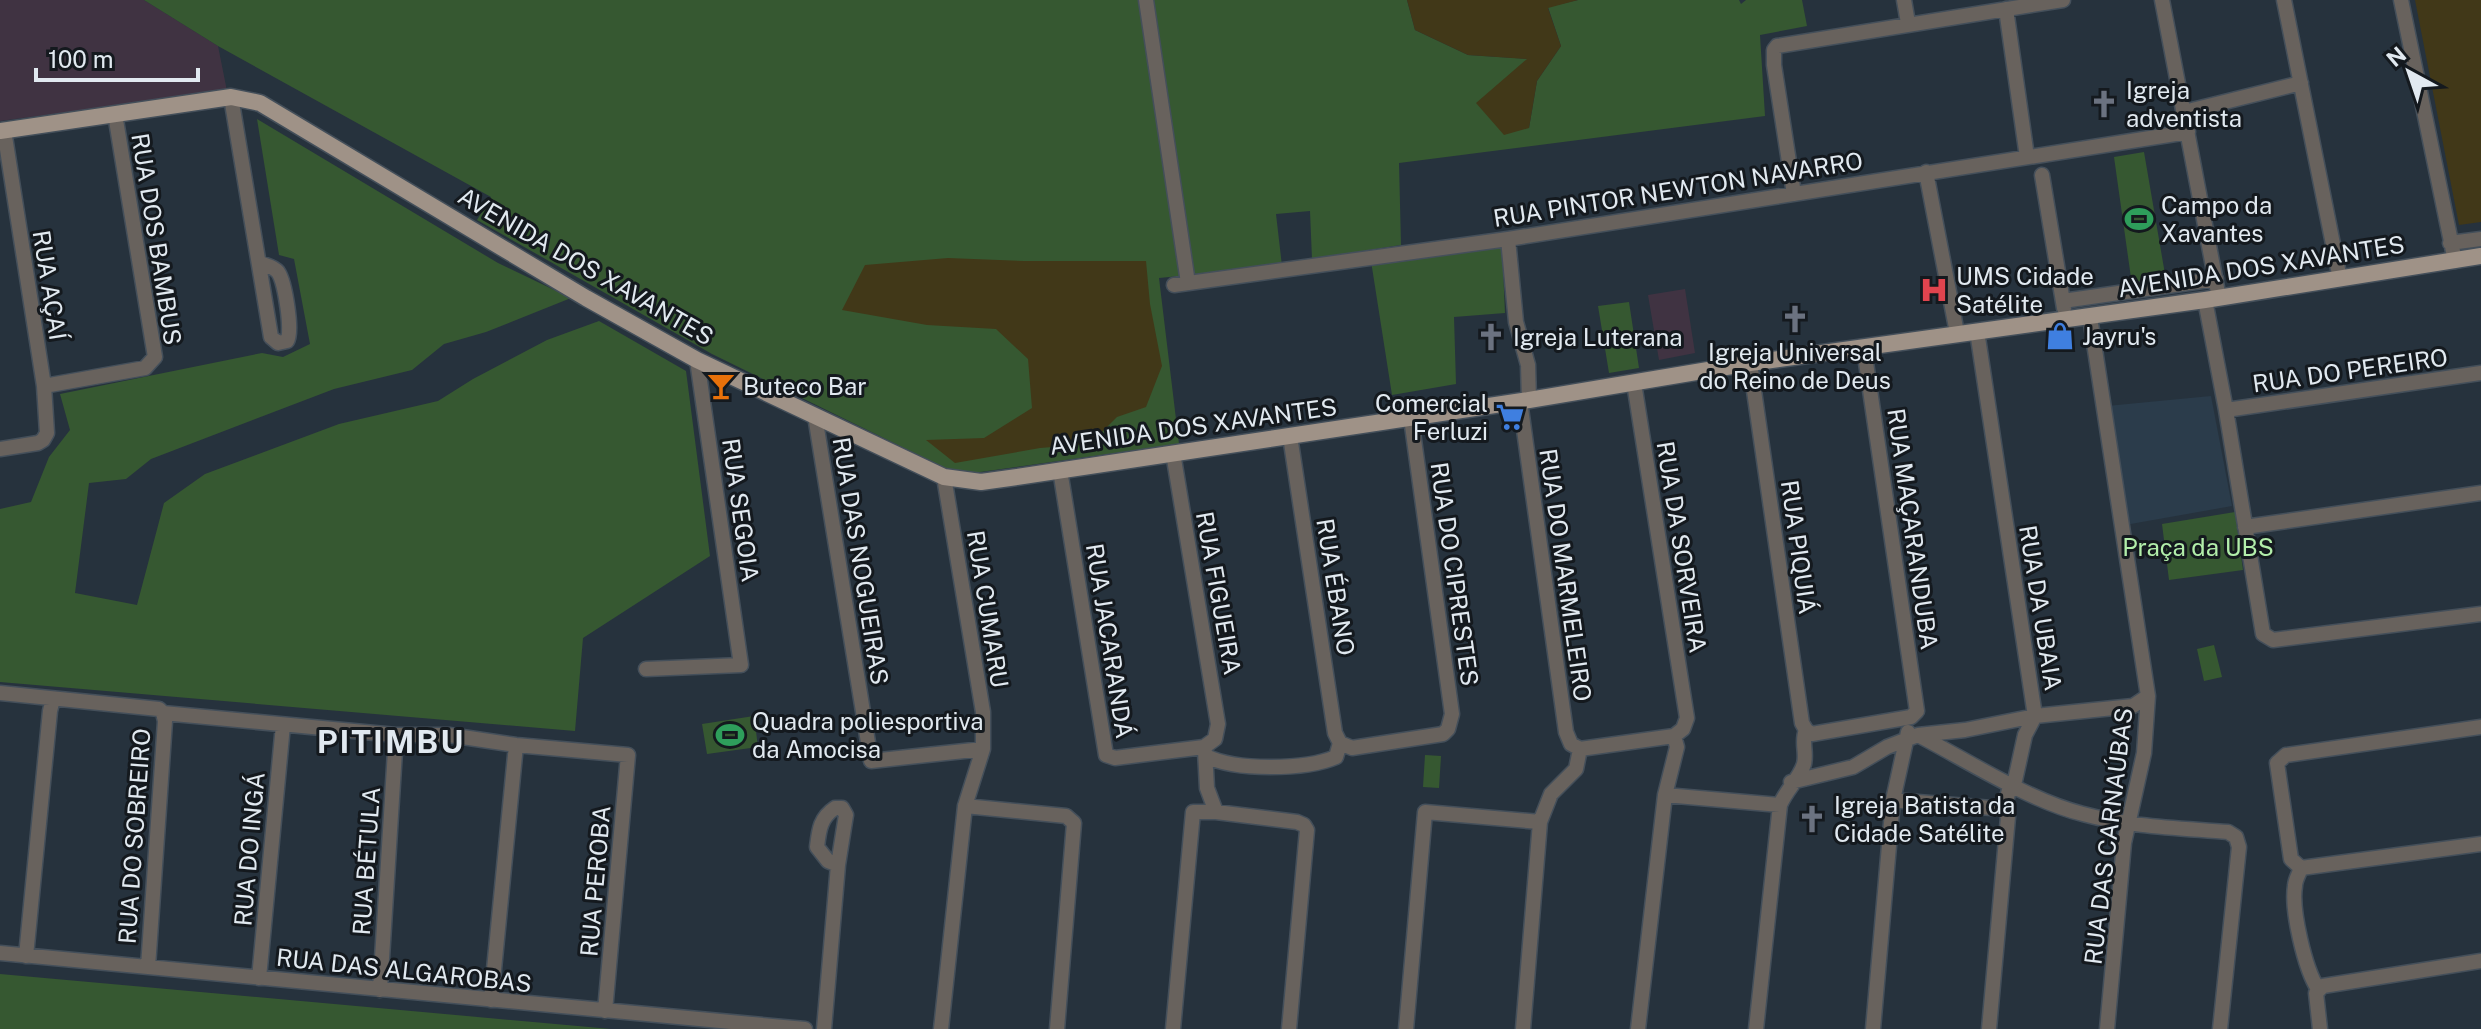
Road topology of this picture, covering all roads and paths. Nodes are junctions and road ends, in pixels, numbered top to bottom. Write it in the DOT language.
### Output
graph roads {
  1 [pos="1146,0"];
  2 [pos="1904,0"];
  3 [pos="2063,0"];
  4 [pos="2162,0"];
  5 [pos="2284,0"];
  6 [pos="2401,0"];
  7 [pos="2006,9"];
  8 [pos="1908,23"];
  9 [pos="2301,83"];
  10 [pos="231,97"];
  11 [pos="2184,112"];
  12 [pos="115,114"];
  13 [pos="2,131"];
  14 [pos="2188,132"];
  15 [pos="2027,157"];
  16 [pos="1926,172"];
  17 [pos="2042,175"];
  18 [pos="1794,194"];
  19 [pos="1508,239"];
  20 [pos="2481,239"];
  21 [pos="2450,243"];
  22 [pos="2481,256"];
  23 [pos="2455,261"];
  24 [pos="260,263"];
  25 [pos="2216,279"];
  26 [pos="2340,279"];
  27 [pos="2136,291"];
  28 [pos="2105,295"];
  29 [pos="2212,299"];
  30 [pos="2063,301"];
  31 [pos="2138,310"];
  32 [pos="2108,314"];
  33 [pos="2090,317"];
  34 [pos="2066,320"];
  35 [pos="1977,331"];
  36 [pos="1957,333"];
  37 [pos="1864,349"];
  38 [pos="697,360"];
  39 [pos="1750,363"];
  40 [pos="2481,373"];
  41 [pos="1634,383"];
  42 [pos="44,386"];
  43 [pos="1525,401"];
  44 [pos="2226,410"];
  45 [pos="815,416"];
  46 [pos="1411,418"];
  47 [pos="1290,436"];
  48 [pos="0,449"];
  49 [pos="1173,453"];
  50 [pos="1060,470"];
  51 [pos="944,477"];
  52 [pos="2481,493"];
  53 [pos="2245,527"];
  54 [pos="2481,614"];
  55 [pos="646,669"];
  56 [pos="0,693"];
  57 [pos="2148,696"];
  58 [pos="53,699"];
  59 [pos="161,711"];
  60 [pos="1913,716"];
  61 [pos="2035,716"];
  62 [pos="283,725"];
  63 [pos="2481,727"];
  64 [pos="1809,732"];
  65 [pos="396,735"];
  66 [pos="1674,736"];
  67 [pos="1912,736"];
  68 [pos="1340,743"];
  69 [pos="516,745"];
  70 [pos="1209,747"];
  71 [pos="983,749"];
  72 [pos="1580,749"];
  73 [pos="1791,782"];
  74 [pos="2014,785"];
  75 [pos="1665,795"];
  76 [pos="1893,800"];
  77 [pos="1780,805"];
  78 [pos="965,806"];
  79 [pos="2004,809"];
  80 [pos="1216,812"];
  81 [pos="1540,822"];
  82 [pos="2129,825"];
  83 [pos="2481,844"];
  84 [pos="838,865"];
  85 [pos="2297,866"];
  86 [pos="0,953"];
  87 [pos="26,956"];
  88 [pos="2481,961"];
  89 [pos="148,967"];
  90 [pos="259,978"];
  91 [pos="2319,988"];
  92 [pos="380,990"];
  93 [pos="491,1000"];
  94 [pos="605,1011"];
  95 [pos="681,1023"];
  96 [pos="805,1029"];
  97 [pos="824,1029"];
  98 [pos="941,1029"];
  99 [pos="1057,1029"];
  100 [pos="1173,1029"];
  101 [pos="1289,1029"];
  102 [pos="1406,1029"];
  103 [pos="1523,1029"];
  104 [pos="1638,1029"];
  105 [pos="1756,1029"];
  106 [pos="1873,1029"];
  107 [pos="1989,1029"];
  108 [pos="2107,1029"];
  109 [pos="2220,1029"];
  110 [pos="2320,1029"];
  1 -- 19 [label="street, RUA PINTOR NEWTON NAVARRO"];
  2 -- 8 [label="street"];
  3 -- 7 [label="street"];
  4 -- 11 [label="street"];
  5 -- 9 [label="street"];
  6 -- 21 [label="street"];
  7 -- 8 [label="street"];
  7 -- 15 [label="street"];
  8 -- 18 [label="street"];
  9 -- 11 [label="street"];
  9 -- 26 [label="street"];
  10 -- 12 [label="main road, AVENIDA DOS XAVANTES"];
  10 -- 24 [label="street"];
  10 -- 38 [label="main road, AVENIDA DOS XAVANTES"];
  11 -- 14 [label="street"];
  12 -- 13 [label="main road, AVENIDA DOS XAVANTES"];
  12 -- 42 [label="street, RUA DOS BAMBUS"];
  13 -- 42 [label="street, RUA AÇAÍ"];
  14 -- 15 [label="street, RUA PINTOR NEWTON NAVARRO"];
  14 -- 25 [label="street"];
  15 -- 16 [label="street, RUA PINTOR NEWTON NAVARRO"];
  16 -- 18 [label="street, RUA PINTOR NEWTON NAVARRO"];
  16 -- 36 [label="street"];
  17 -- 30 [label="street"];
  18 -- 19 [label="street, RUA PINTOR NEWTON NAVARRO"];
  19 -- 43 [label="street, RUA DO MARMELEIRO"];
  20 -- 21 [label="street"];
  21 -- 23 [label="street"];
  22 -- 23 [label="main road, AVENIDA DOS XAVANTES"];
  23 -- 26 [label="main road, AVENIDA DOS XAVANTES"];
  24 -- 24 [label="street"];
  25 -- 27 [label="street, AVENIDA DOS XAVANTES"];
  25 -- 29 [label="street"];
  26 -- 29 [label="main road, AVENIDA DOS XAVANTES"];
  27 -- 28 [label="street, AVENIDA DOS XAVANTES"];
  27 -- 31 [label="street"];
  28 -- 30 [label="street, AVENIDA DOS XAVANTES"];
  28 -- 32 [label="street"];
  29 -- 31 [label="main road, AVENIDA DOS XAVANTES"];
  29 -- 44 [label="street"];
  30 -- 34 [label="street"];
  31 -- 32 [label="main road, AVENIDA DOS XAVANTES"];
  32 -- 33 [label="main road, AVENIDA DOS XAVANTES"];
  33 -- 34 [label="main road, AVENIDA DOS XAVANTES"];
  33 -- 57 [label="street, RUA DAS CARNAÚBAS"];
  34 -- 35 [label="main road, AVENIDA DOS XAVANTES"];
  35 -- 36 [label="main road, AVENIDA DOS XAVANTES"];
  35 -- 61 [label="street, RUA DA UBAIA"];
  36 -- 37 [label="main road, AVENIDA DOS XAVANTES"];
  37 -- 39 [label="main road, AVENIDA DOS XAVANTES"];
  37 -- 60 [label="street, RUA MAÇARANDUBA"];
  38 -- 45 [label="main road, AVENIDA DOS XAVANTES"];
  38 -- 55 [label="street, RUA SEGOIA"];
  39 -- 41 [label="main road, AVENIDA DOS XAVANTES"];
  39 -- 64 [label="street, RUA PIQUIÁ"];
  40 -- 44 [label="street, RUA DO PEREIRO"];
  41 -- 43 [label="main road, AVENIDA DOS XAVANTES"];
  41 -- 66 [label="street, RUA DA SORVEIRA"];
  42 -- 48 [label="street, RUA AÇAÍ"];
  43 -- 46 [label="main road, AVENIDA DOS XAVANTES"];
  43 -- 72 [label="street, RUA DO MARMELEIRO"];
  44 -- 53 [label="street"];
  45 -- 51 [label="main road, AVENIDA DOS XAVANTES"];
  45 -- 71 [label="street, RUA DAS NOGUEIRAS"];
  46 -- 47 [label="main road, AVENIDA DOS XAVANTES"];
  46 -- 68 [label="street, RUA DO CIPRESTES"];
  47 -- 49 [label="main road, AVENIDA DOS XAVANTES"];
  47 -- 68 [label="street, RUA ÉBANO"];
  49 -- 50 [label="main road, AVENIDA DOS XAVANTES"];
  49 -- 70 [label="street, RUA FIGUEIRA"];
  50 -- 51 [label="main road, AVENIDA DOS XAVANTES"];
  50 -- 70 [label="street, RUA JACARANDÁ"];
  51 -- 71 [label="street, RUA CUMARU"];
  52 -- 53 [label="street"];
  53 -- 54 [label="street"];
  56 -- 58 [label="street"];
  57 -- 61 [label="street"];
  57 -- 82 [label="street, RUA DAS CARNAÚBAS"];
  58 -- 59 [label="street"];
  58 -- 87 [label="street"];
  59 -- 62 [label="street"];
  59 -- 89 [label="street, RUA DO SOBREIRO"];
  60 -- 64 [label="street"];
  60 -- 67 [label="street, RUA MAÇARANDUBA"];
  61 -- 67 [label="street"];
  61 -- 74 [label="street, RUA DA UBAIA"];
  62 -- 65 [label="street"];
  62 -- 90 [label="street, RUA DO INGÁ"];
  63 -- 85 [label="street"];
  64 -- 73 [label="street"];
  65 -- 69 [label="street"];
  65 -- 92 [label="street, RUA BÉTULA"];
  66 -- 72 [label="street"];
  66 -- 75 [label="street"];
  67 -- 73 [label="street"];
  67 -- 74 [label="street"];
  67 -- 76 [label="street, RUA MAÇARANDUBA"];
  68 -- 70 [label="street"];
  69 -- 93 [label="street"];
  69 -- 94 [label="street, RUA PEROBA"];
  70 -- 80 [label="street, RUA FIGUEIRA"];
  71 -- 78 [label="street, RUA CUMARU"];
  72 -- 81 [label="street"];
  73 -- 77 [label="street"];
  74 -- 79 [label="street, RUA DA UBAIA"];
  74 -- 82 [label="street"];
  75 -- 77 [label="street"];
  75 -- 104 [label="street"];
  76 -- 79 [label="street"];
  76 -- 106 [label="street"];
  77 -- 105 [label="street"];
  78 -- 98 [label="street"];
  78 -- 99 [label="street"];
  79 -- 107 [label="street, RUA DA UBAIA"];
  80 -- 100 [label="street"];
  80 -- 101 [label="street"];
  81 -- 102 [label="street"];
  81 -- 103 [label="street"];
  82 -- 108 [label="street, RUA DAS CARNAÚBAS"];
  82 -- 109 [label="street"];
  83 -- 85 [label="street"];
  84 -- 84 [label="street"];
  84 -- 97 [label="street"];
  85 -- 91 [label="street"];
  86 -- 87 [label="street, RUA DAS ALGAROBAS"];
  87 -- 89 [label="street, RUA DAS ALGAROBAS"];
  88 -- 91 [label="street"];
  89 -- 90 [label="street, RUA DAS ALGAROBAS"];
  90 -- 92 [label="street, RUA DAS ALGAROBAS"];
  91 -- 110 [label="street"];
  92 -- 93 [label="street, RUA DAS ALGAROBAS"];
  93 -- 94 [label="street, RUA DAS ALGAROBAS"];
  94 -- 95 [label="street, RUA DAS ALGAROBAS"];
  95 -- 96 [label="street, RUA DAS ALGAROBAS"];
}
